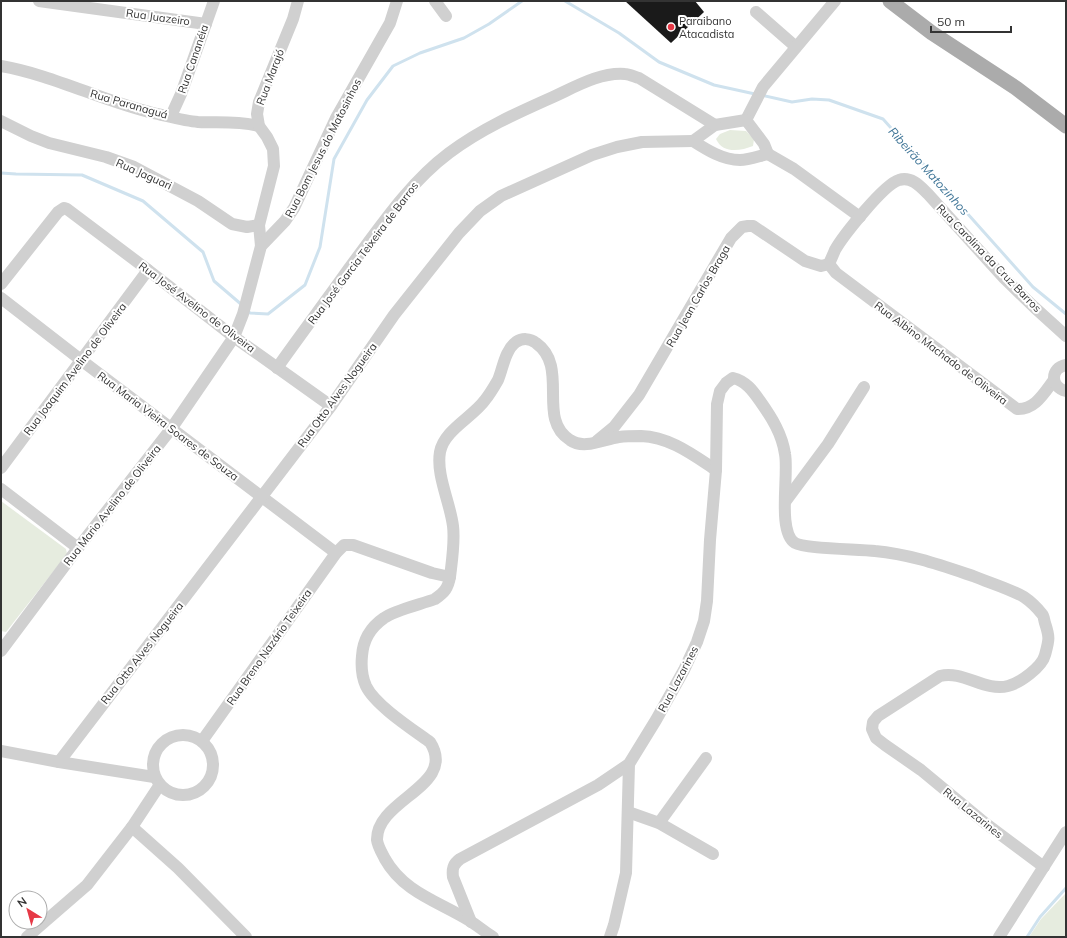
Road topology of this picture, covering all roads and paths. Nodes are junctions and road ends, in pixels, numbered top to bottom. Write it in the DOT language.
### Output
graph roads {
  1 [pos="39,1"];
  2 [pos="214,1"];
  3 [pos="298,1"];
  4 [pos="397,1"];
  5 [pos="435,1"];
  6 [pos="835,1"];
  7 [pos="890,1"];
  8 [pos="756,12"];
  9 [pos="446,16"];
  10 [pos="206,24"];
  11 [pos="796,47"];
  12 [pos="1,66"];
  13 [pos="171,116"];
  14 [pos="746,120"];
  15 [pos="1,121"];
  16 [pos="715,125"];
  17 [pos="259,126"];
  18 [pos="1066,126"];
  19 [pos="693,141"];
  20 [pos="768,154"];
  21 [pos="860,218"];
  22 [pos="259,225"];
  23 [pos="261,246"];
  24 [pos="829,264"];
  25 [pos="148,270"];
  26 [pos="1,284"];
  27 [pos="1,298"];
  28 [pos="1066,336"];
  29 [pos="234,337"];
  30 [pos="81,360"];
  31 [pos="1066,365"];
  32 [pos="277,368"];
  33 [pos="1054,380"];
  34 [pos="864,387"];
  35 [pos="1066,391"];
  36 [pos="331,406"];
  37 [pos="171,429"];
  38 [pos="595,443"];
  39 [pos="1,468"];
  40 [pos="716,470"];
  41 [pos="1,489"];
  42 [pos="262,498"];
  43 [pos="785,502"];
  44 [pos="78,548"];
  45 [pos="336,553"];
  46 [pos="450,577"];
  47 [pos="3,643"];
  48 [pos="202,741"];
  49 [pos="1,750"];
  50 [pos="706,758"];
  51 [pos="58,762"];
  52 [pos="629,764"];
  53 [pos="157,781"];
  54 [pos="628,812"];
  55 [pos="659,823"];
  56 [pos="132,827"];
  57 [pos="1066,832"];
  58 [pos="713,854"];
  59 [pos="1044,868"];
  60 [pos="471,922"];
  61 [pos="27,937"];
  62 [pos="246,937"];
  63 [pos="493,937"];
  64 [pos="610,937"];
  65 [pos="999,937"];
  1 -- 10 [label="street, Rua Juazeiro"];
  2 -- 10 [label="street, Rua Cananéia"];
  3 -- 17 [label="street, Rua Marajó"];
  4 -- 23 [label="street, Rua Bom Jesus do Matosinhos"];
  5 -- 9 [label="street"];
  6 -- 11 [label="street"];
  7 -- 18 [label="main road"];
  8 -- 11 [label="street"];
  10 -- 13 [label="street, Rua Cananéia"];
  11 -- 14 [label="street"];
  12 -- 13 [label="street, Rua Paranaguá"];
  13 -- 17 [label="street, Rua Paranaguá"];
  14 -- 16 [label="street"];
  14 -- 20 [label="street"];
  15 -- 22 [label="street, Rua Jaguari"];
  16 -- 19 [label="street"];
  16 -- 32 [label="street, Rua José Garcia Teixeira de Barros"];
  17 -- 22 [label="street"];
  19 -- 20 [label="street"];
  19 -- 36 [label="street, Rua Otto Alves Nogueira"];
  20 -- 21 [label="street"];
  21 -- 24 [label="street"];
  21 -- 28 [label="street, Rua Carolina da Cruz Barros"];
  22 -- 23 [label="street"];
  23 -- 29 [label="street"];
  24 -- 33 [label="street, Rua Albino Machado de Oliveira"];
  24 -- 38 [label="street, Rua Jean Carlos Braga"];
  25 -- 26 [label="street, Rua José Avelino de Oliveira"];
  25 -- 29 [label="street, Rua José Avelino de Oliveira"];
  25 -- 30 [label="street, Rua Joaquim Avelino de Oliveira"];
  27 -- 30 [label="street, Rua Maria Vieira Soares de Souza"];
  29 -- 32 [label="street, Rua José Avelino de Oliveira"];
  29 -- 37 [label="street, Rua Mario Avelino de Oliveira"];
  30 -- 37 [label="street, Rua Maria Vieira Soares de Souza"];
  30 -- 39 [label="street, Rua Joaquim Avelino de Oliveira"];
  31 -- 33 [label="street, Rua Albino Machado de Oliveira"];
  32 -- 36 [label="street, Rua José Avelino de Oliveira"];
  33 -- 35 [label="street"];
  34 -- 43 [label="street"];
  36 -- 42 [label="street, Rua Otto Alves Nogueira"];
  37 -- 42 [label="street, Rua Maria Vieira Soares de Souza"];
  37 -- 44 [label="street, Rua Mario Avelino de Oliveira"];
  38 -- 40 [label="street"];
  38 -- 46 [label="street"];
  40 -- 43 [label="street, Rua Lazarines"];
  40 -- 52 [label="street, Rua Lazarines"];
  41 -- 44 [label="street"];
  42 -- 45 [label="street, Rua Maria Vieira Soares de Souza"];
  42 -- 51 [label="street, Rua Otto Alves Nogueira"];
  43 -- 59 [label="street, Rua Lazarines"];
  44 -- 47 [label="street, Rua Mario Avelino de Oliveira"];
  45 -- 46 [label="street"];
  45 -- 48 [label="street, Rua Breno Nazário Teixeira"];
  46 -- 60 [label="street"];
  48 -- 53 [label="street"];
  48 -- 53 [label="street"];
  49 -- 51 [label="street"];
  50 -- 55 [label="street"];
  51 -- 53 [label="street"];
  52 -- 54 [label="street"];
  52 -- 60 [label="street, Rua Lazarines"];
  53 -- 56 [label="street"];
  54 -- 55 [label="street"];
  54 -- 64 [label="street"];
  55 -- 58 [label="street"];
  56 -- 61 [label="street"];
  56 -- 62 [label="street"];
  57 -- 59 [label="street"];
  59 -- 65 [label="street"];
  60 -- 63 [label="street"];
}
